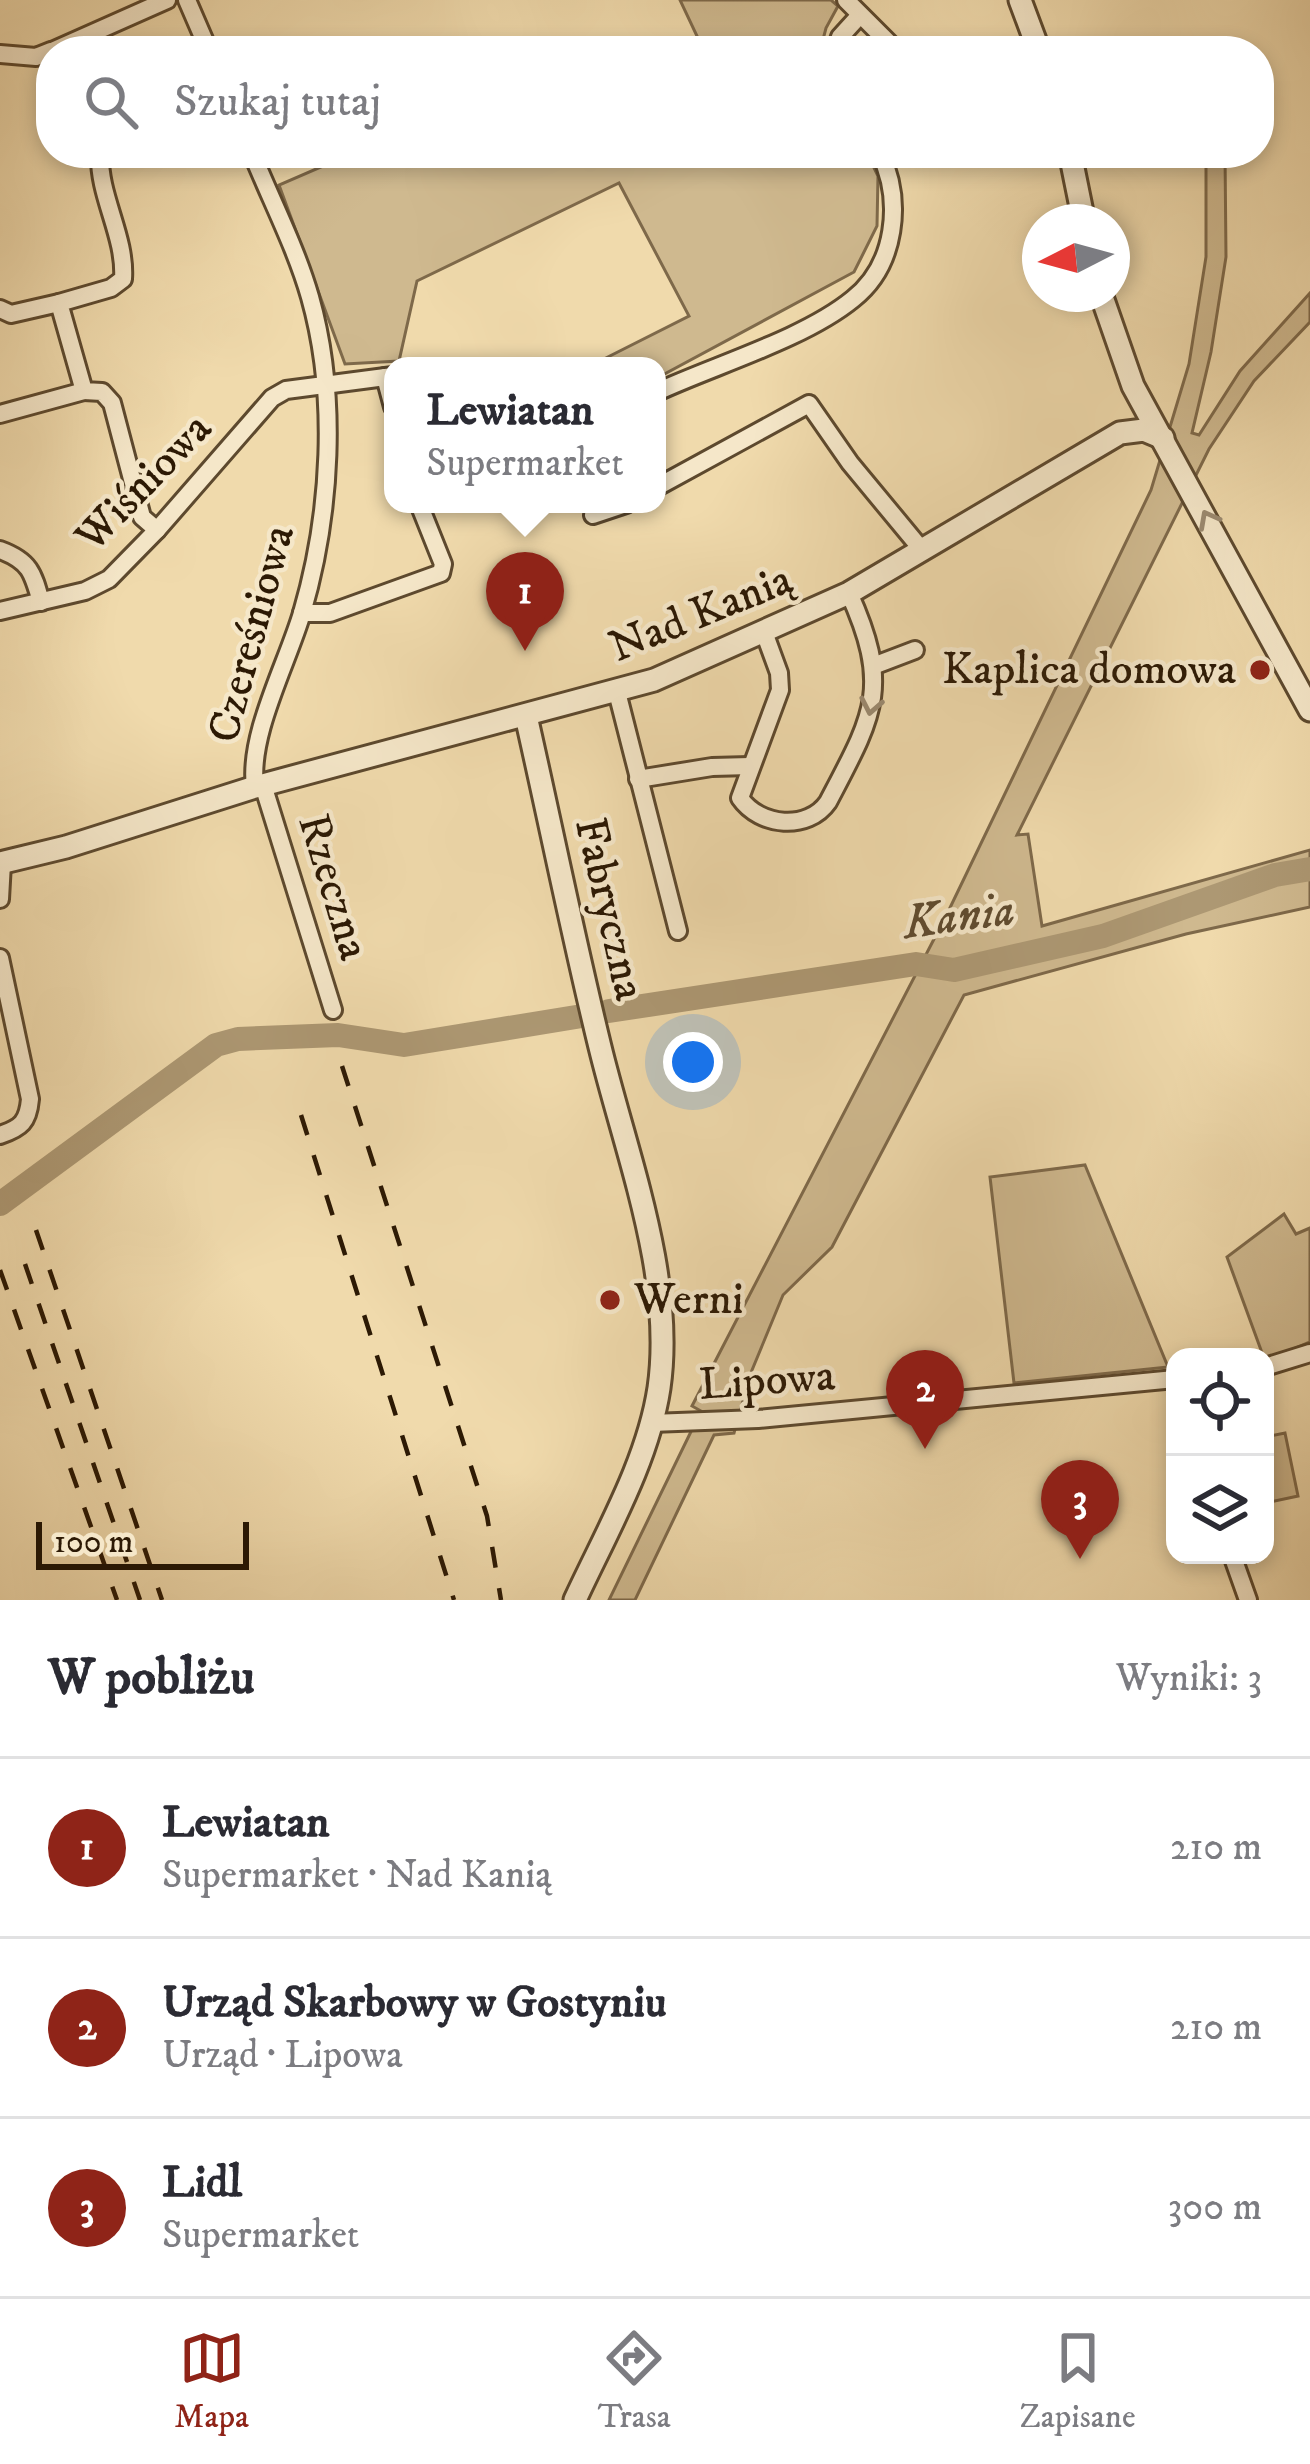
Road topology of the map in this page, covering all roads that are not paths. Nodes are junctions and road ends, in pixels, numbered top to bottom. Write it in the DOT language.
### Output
graph roads {
  1 [pos="167,0"];
  2 [pos="187,0"];
  3 [pos="846,0"];
  4 [pos="1020,0"];
  5 [pos="860,15"];
  6 [pos="85,36"];
  7 [pos="203,36"];
  8 [pos="841,36"];
  9 [pos="882,36"];
  10 [pos="1034,36"];
  11 [pos="0,54"];
  12 [pos="36,56"];
  13 [pos="101,168"];
  14 [pos="257,168"];
  15 [pos="886,168"];
  16 [pos="1073,168"];
  17 [pos="1080,204"];
  18 [pos="59,304"];
  19 [pos="0,309"];
  20 [pos="1107,312"];
  21 [pos="384,378"];
  22 [pos="326,385"];
  23 [pos="1133,386"];
  24 [pos="666,388"];
  25 [pos="84,391"];
  26 [pos="0,414"];
  27 [pos="1120,434"];
  28 [pos="1163,438"];
  29 [pos="666,483"];
  30 [pos="422,513"];
  31 [pos="599,513"];
  32 [pos="593,515"];
  33 [pos="157,530"];
  34 [pos="0,550"];
  35 [pos="922,550"];
  36 [pos="849,593"];
  37 [pos="41,602"];
  38 [pos="0,611"];
  39 [pos="302,613"];
  40 [pos="764,632"];
  41 [pos="915,650"];
  42 [pos="873,667"];
  43 [pos="617,692"];
  44 [pos="1310,710"];
  45 [pos="526,716"];
  46 [pos="750,766"];
  47 [pos="638,779"];
  48 [pos="259,786"];
  49 [pos="1,863"];
  50 [pos="0,899"];
  51 [pos="678,931"];
  52 [pos="0,958"];
  53 [pos="333,1010"];
  54 [pos="0,1135"];
  55 [pos="1310,1353"];
  56 [pos="1274,1364"];
  57 [pos="1166,1382"];
  58 [pos="651,1423"];
  59 [pos="1235,1564"];
  60 [pos="574,1600"];
  61 [pos="1248,1600"];
  1 -- 6 [label="street"];
  2 -- 7 [label="street"];
  3 -- 5 [label="street"];
  4 -- 10 [label="street"];
  5 -- 8 [label="street"];
  5 -- 9 [label="street"];
  11 -- 12 [label="street"];
  13 -- 18 [label="street"];
  14 -- 22 [label="street, Czereśniowa"];
  15 -- 24 [label="street"];
  16 -- 17 [label="street"];
  18 -- 19 [label="street"];
  18 -- 25 [label="street"];
  20 -- 23 [label="street"];
  21 -- 22 [label="street, Wiśniowa"];
  22 -- 33 [label="street, Wiśniowa"];
  22 -- 39 [label="street, Czereśniowa"];
  23 -- 27 [label="street"];
  23 -- 28 [label="street"];
  25 -- 26 [label="street"];
  25 -- 33 [label="street"];
  27 -- 28 [label="street"];
  27 -- 35 [label="street, Nad Kanią"];
  44 -- 28 [label="street, one-way"];
  29 -- 35 [label="street"];
  30 -- 39 [label="street"];
  31 -- 32 [label="street"];
  33 -- 37 [label="street, Wiśniowa"];
  34 -- 37 [label="street"];
  35 -- 36 [label="street, Nad Kanią"];
  36 -- 40 [label="street, Nad Kanią"];
  36 -- 42 [label="street"];
  37 -- 38 [label="street, Wiśniowa"];
  39 -- 48 [label="street, Czereśniowa"];
  40 -- 43 [label="street, Nad Kanią"];
  40 -- 46 [label="street"];
  41 -- 42 [label="street"];
  42 -- 46 [label="street, one-way"];
  43 -- 45 [label="street, Nad Kanią"];
  43 -- 47 [label="street"];
  45 -- 48 [label="street, Nad Kanią"];
  45 -- 58 [label="street, Fabryczna"];
  46 -- 47 [label="street"];
  47 -- 51 [label="street"];
  48 -- 49 [label="street, Nad Kanią"];
  48 -- 53 [label="street, Rzeczna"];
  49 -- 50 [label="street"];
  52 -- 54 [label="street"];
  55 -- 56 [label="street"];
  57 -- 58 [label="street, Lipowa"];
  58 -- 60 [label="street, Fabryczna"];
  59 -- 61 [label="street"];
}
